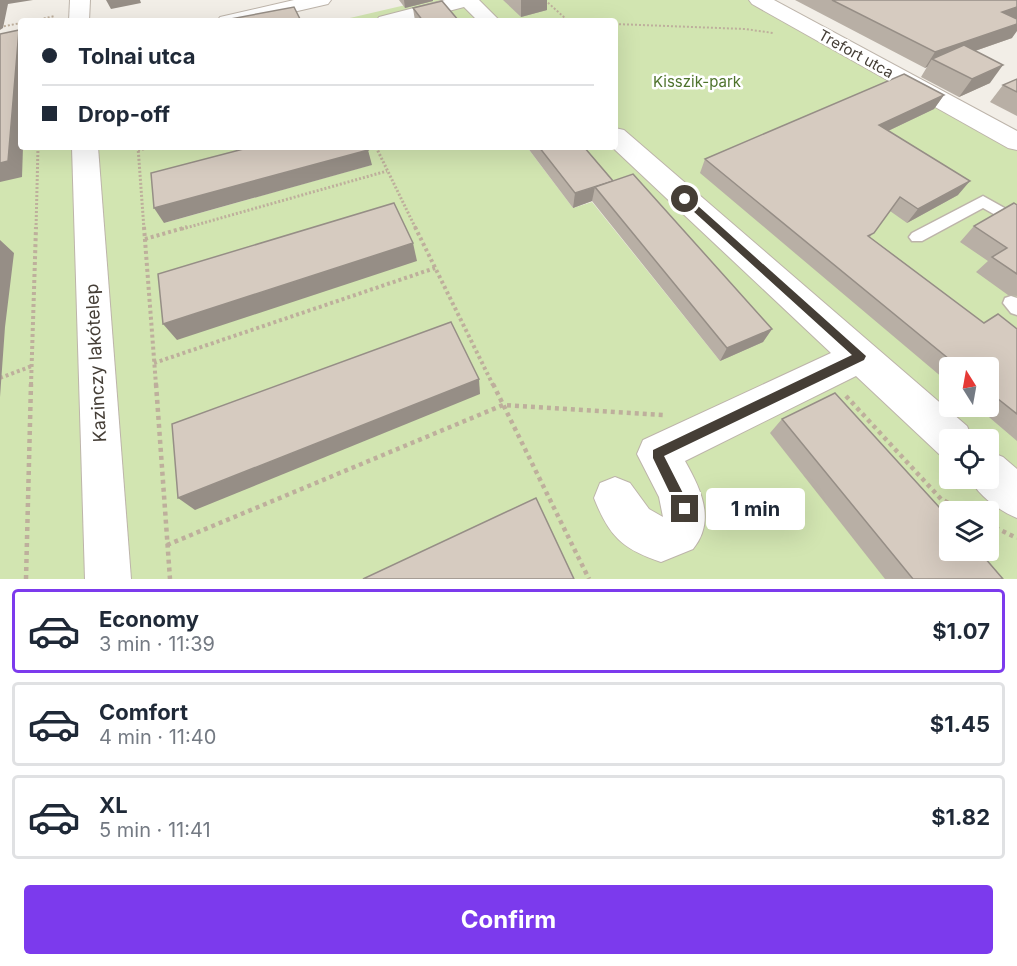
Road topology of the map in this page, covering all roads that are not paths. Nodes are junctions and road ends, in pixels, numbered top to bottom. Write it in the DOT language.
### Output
graph roads {
  1 [pos="80,0"];
  2 [pos="321,0"];
  3 [pos="468,0"];
  4 [pos="759,0"];
  5 [pos="79,18"];
  6 [pos="240,18"];
  7 [pos="398,18"];
  8 [pos="487,18"];
  9 [pos="618,139"];
  10 [pos="1017,142"];
  11 [pos="85,150"];
  12 [pos="1017,222"];
  13 [pos="917,237"];
  14 [pos="860,356"];
  15 [pos="941,429"];
  16 [pos="999,481"];
  17 [pos="1017,497"];
  18 [pos="615,498"];
  19 [pos="108,579"];
  1 -- 5 [label="street"];
  2 -- 6 [label="street"];
  3 -- 7 [label="street"];
  3 -- 8 [label="street"];
  4 -- 10 [label="street, Trefort utca"];
  9 -- 14 [label="street"];
  11 -- 19 [label="street, Kazinczy lakótelep"];
  12 -- 13 [label="lane"];
  14 -- 15 [label="street"];
  14 -- 18 [label="street"];
  16 -- 17 [label="street"];
}
